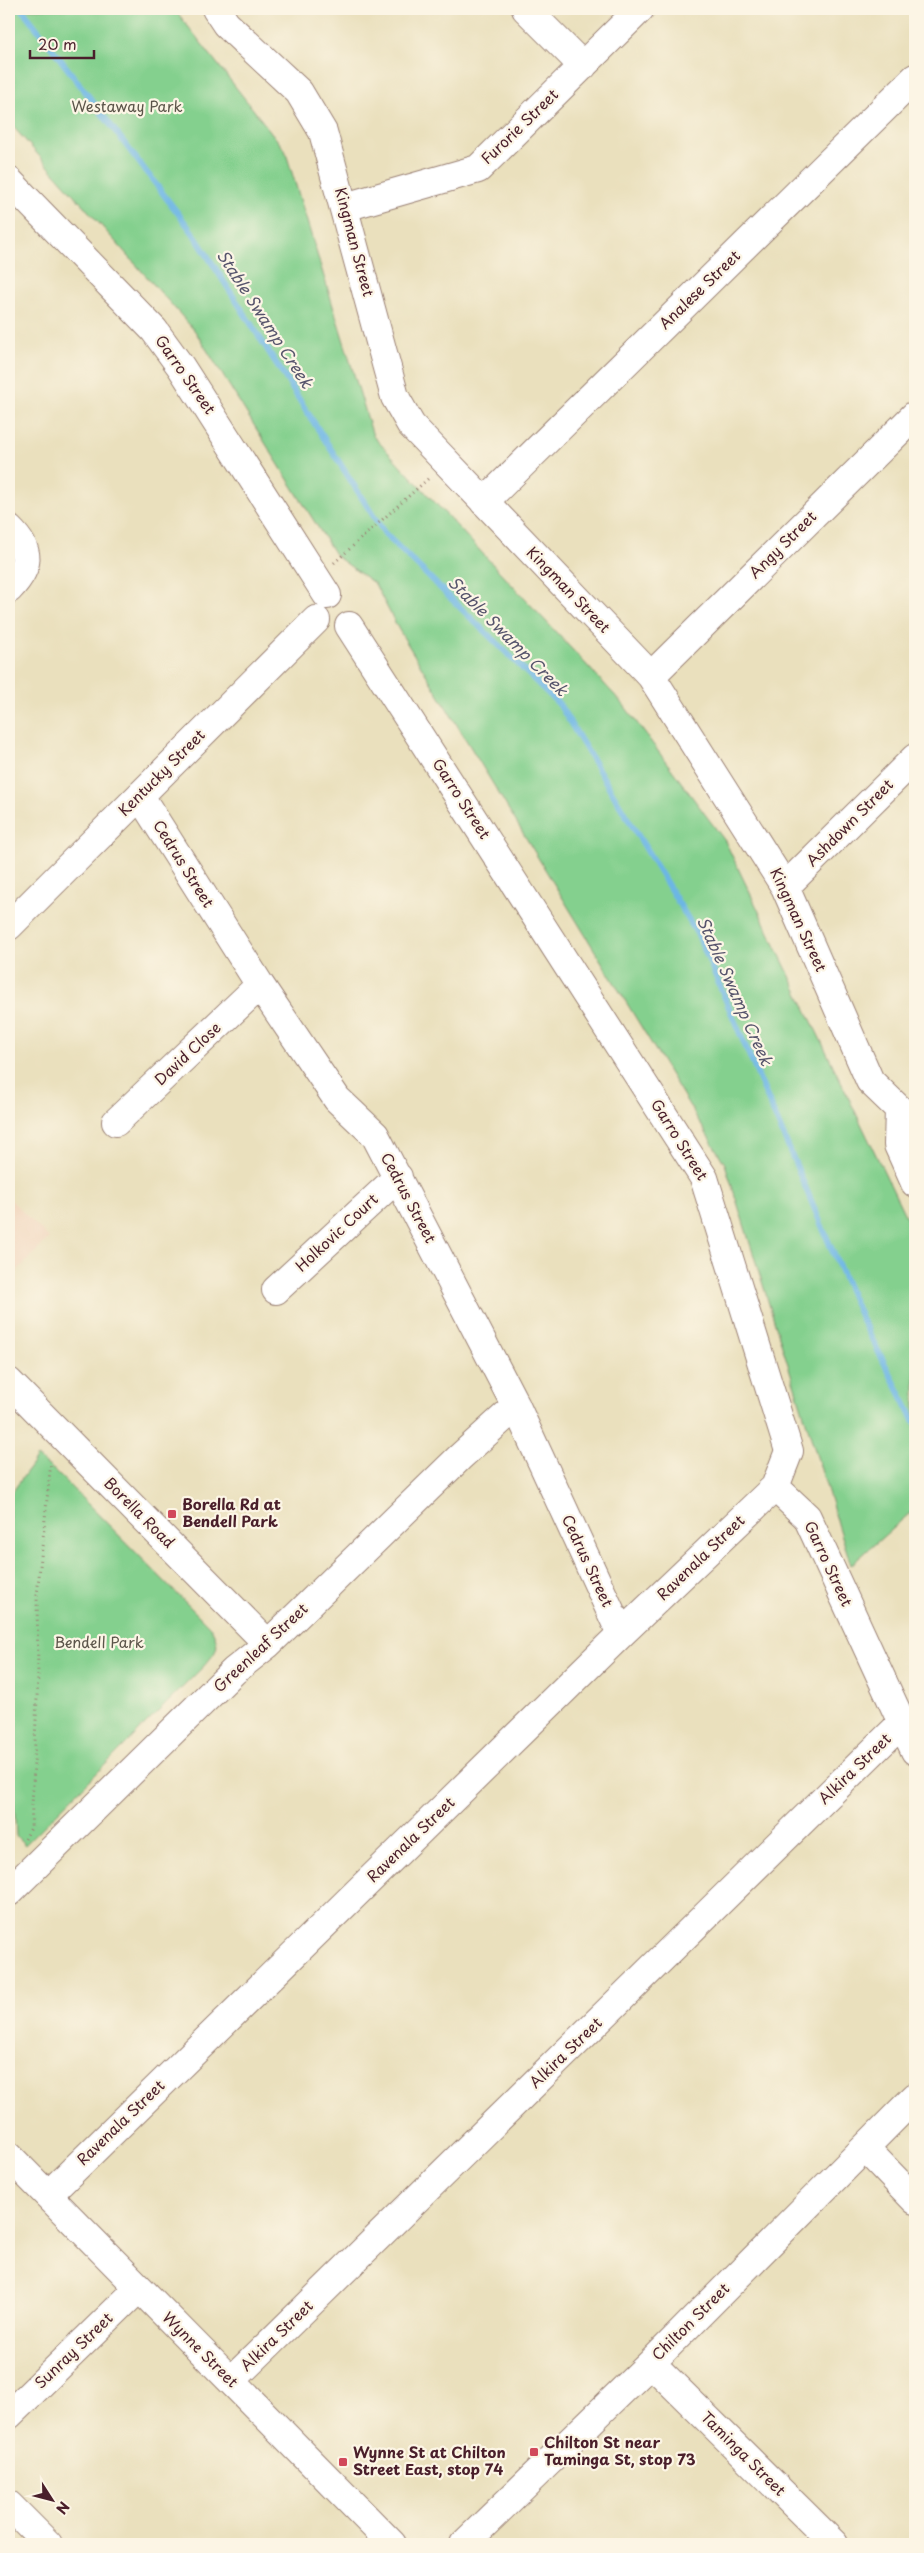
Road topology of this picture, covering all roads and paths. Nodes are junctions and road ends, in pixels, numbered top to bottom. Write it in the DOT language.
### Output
graph roads {
  1 [pos="216,9"];
  2 [pos="526,9"];
  3 [pos="640,9"];
  4 [pos="583,66"];
  5 [pos="915,78"];
  6 [pos="9,181"];
  7 [pos="345,207"];
  8 [pos="915,415"];
  9 [pos="408,496"];
  10 [pos="484,502"];
  11 [pos="9,529"];
  12 [pos="348,552"];
  13 [pos="9,589"];
  14 [pos="327,595"];
  15 [pos="316,620"];
  16 [pos="350,626"];
  17 [pos="651,676"];
  18 [pos="915,758"];
  19 [pos="140,796"];
  20 [pos="785,887"];
  21 [pos="9,926"];
  22 [pos="260,985"];
  23 [pos="907,1101"];
  24 [pos="116,1122"];
  25 [pos="398,1177"];
  26 [pos="915,1183"];
  27 [pos="276,1290"];
  28 [pos="9,1382"];
  29 [pos="516,1406"];
  30 [pos="51,1462"];
  31 [pos="775,1487"];
  32 [pos="621,1634"];
  33 [pos="268,1644"];
  34 [pos="901,1724"];
  35 [pos="915,1751"];
  36 [pos="21,1843"];
  37 [pos="9,1892"];
  38 [pos="915,2097"];
  39 [pos="865,2148"];
  40 [pos="9,2156"];
  41 [pos="48,2195"];
  42 [pos="915,2200"];
  43 [pos="138,2288"];
  44 [pos="651,2363"];
  45 [pos="231,2381"];
  46 [pos="9,2415"];
  47 [pos="9,2505"];
  48 [pos="48,2544"];
  49 [pos="392,2544"];
  50 [pos="464,2544"];
  51 [pos="834,2544"];
  1 -- 7 [label="street, Kingman Street"];
  2 -- 4 [label="street"];
  3 -- 4 [label="street, Furorie Street"];
  4 -- 7 [label="street, Furorie Street"];
  5 -- 10 [label="street, Analese Street"];
  6 -- 14 [label="street, Garro Street"];
  7 -- 10 [label="street, Kingman Street"];
  8 -- 17 [label="street, Angy Street"];
  9 -- 12 [label="path"];
  10 -- 17 [label="street, Kingman Street"];
  11 -- 13 [label="street"];
  14 -- 15 [label="street"];
  14 -- 16 [label="street"];
  15 -- 16 [label="street"];
  15 -- 19 [label="street, Kentucky Street"];
  16 -- 31 [label="street, Garro Street"];
  17 -- 20 [label="street, Kingman Street"];
  18 -- 20 [label="street, Ashdown Street"];
  19 -- 21 [label="street, Kentucky Street"];
  19 -- 22 [label="street, Cedrus Street"];
  20 -- 23 [label="street, Kingman Street"];
  22 -- 24 [label="street, David Close"];
  22 -- 25 [label="street, Cedrus Street"];
  23 -- 26 [label="street, Kingman Street"];
  25 -- 27 [label="street, Holkovic Court"];
  25 -- 29 [label="street, Cedrus Street"];
  28 -- 33 [label="street, Borella Road"];
  29 -- 32 [label="street, Cedrus Street"];
  29 -- 33 [label="street, Greenleaf Street"];
  30 -- 36 [label="path"];
  31 -- 32 [label="street, Ravenala Street"];
  31 -- 34 [label="street, Garro Street"];
  32 -- 41 [label="street, Ravenala Street"];
  33 -- 37 [label="street, Greenleaf Street"];
  34 -- 35 [label="street, Garro Street"];
  34 -- 45 [label="street, Alkira Street"];
  38 -- 39 [label="street, Chilton Street"];
  39 -- 42 [label="street"];
  39 -- 44 [label="street, Chilton Street"];
  40 -- 41 [label="street, Wynne Street"];
  41 -- 43 [label="street, Wynne Street"];
  43 -- 45 [label="street, Wynne Street"];
  43 -- 46 [label="street, Sunray Street"];
  44 -- 50 [label="street, Chilton Street"];
  44 -- 51 [label="street, Taminga Street"];
  45 -- 49 [label="street, Wynne Street"];
  47 -- 48 [label="street"];
}
